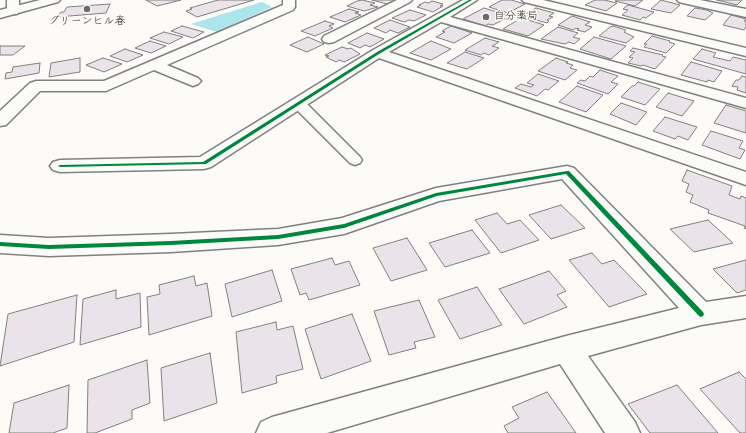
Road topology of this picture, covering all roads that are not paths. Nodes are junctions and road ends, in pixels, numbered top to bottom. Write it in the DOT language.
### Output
graph roads {
  1 [pos="54,0"];
  2 [pos="289,0"];
  3 [pos="406,0"];
  4 [pos="446,0"];
  5 [pos="528,0"];
  6 [pos="689,0"];
  7 [pos="467,2"];
  8 [pos="13,5"];
  9 [pos="746,13"];
  10 [pos="0,14"];
  11 [pos="440,18"];
  12 [pos="329,39"];
  13 [pos="746,52"];
  14 [pos="378,53"];
  15 [pos="154,65"];
  16 [pos="192,81"];
  17 [pos="746,103"];
  18 [pos="299,104"];
  19 [pos="0,121"];
  20 [pos="355,160"];
  21 [pos="60,166"];
  22 [pos="746,179"];
  23 [pos="0,244"];
  24 [pos="746,307"];
  25 [pos="701,314"];
  26 [pos="566,349"];
  27 [pos="272,433"];
  28 [pos="624,433"];
  1 -- 8 [label="street"];
  2 -- 15 [label="street"];
  3 -- 12 [label="street"];
  4 -- 7 [label="street"];
  5 -- 13 [label="street"];
  6 -- 9 [label="street"];
  7 -- 11 [label="street"];
  8 -- 10 [label="street"];
  11 -- 14 [label="street"];
  11 -- 17 [label="street"];
  14 -- 18 [label="street"];
  14 -- 22 [label="street"];
  15 -- 16 [label="street"];
  15 -- 19 [label="street"];
  18 -- 20 [label="lane"];
  18 -- 21 [label="street"];
  23 -- 25 [label="street"];
  24 -- 25 [label="street"];
  25 -- 26 [label="street"];
  26 -- 27 [label="street"];
  26 -- 28 [label="street"];
}
